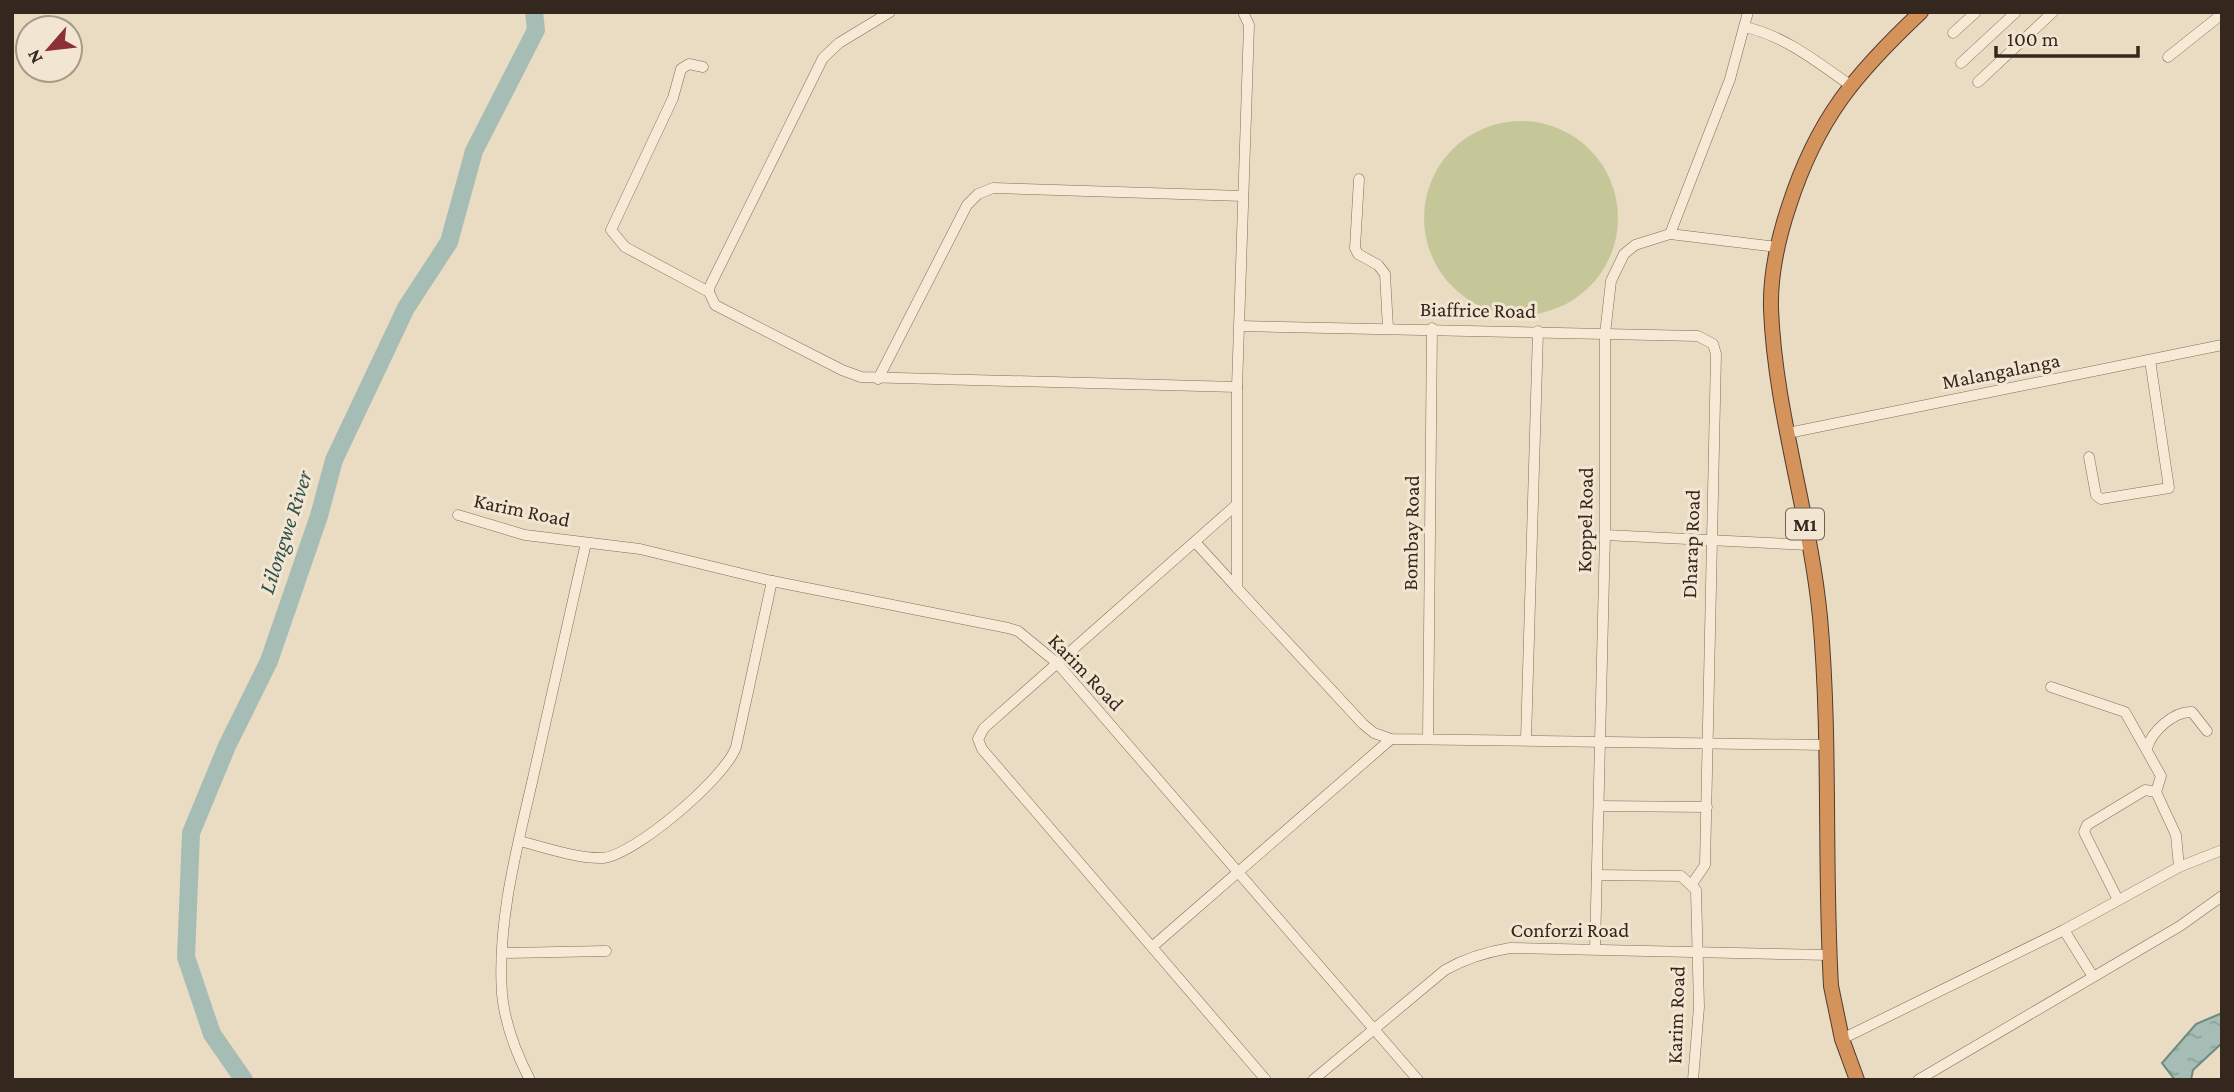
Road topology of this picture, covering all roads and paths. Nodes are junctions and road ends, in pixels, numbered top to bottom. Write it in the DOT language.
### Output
graph roads {
  1 [pos="890,12"];
  2 [pos="1243,12"];
  3 [pos="1748,12"];
  4 [pos="1921,12"];
  5 [pos="2016,12"];
  6 [pos="2053,12"];
  7 [pos="1974,13"];
  8 [pos="2222,14"];
  9 [pos="1745,27"];
  10 [pos="1953,33"];
  11 [pos="2168,57"];
  12 [pos="1961,63"];
  13 [pos="703,67"];
  14 [pos="1978,82"];
  15 [pos="1850,85"];
  16 [pos="1359,179"];
  17 [pos="1243,196"];
  18 [pos="1670,234"];
  19 [pos="1777,247"];
  20 [pos="709,292"];
  21 [pos="1240,326"];
  22 [pos="1388,328"];
  23 [pos="1432,328"];
  24 [pos="1538,331"];
  25 [pos="1605,334"];
  26 [pos="1713,344"];
  27 [pos="2222,345"];
  28 [pos="2150,360"];
  29 [pos="878,379"];
  30 [pos="1237,387"];
  31 [pos="1788,433"];
  32 [pos="2089,457"];
  33 [pos="1235,506"];
  34 [pos="458,515"];
  35 [pos="1605,535"];
  36 [pos="1710,539"];
  37 [pos="586,543"];
  38 [pos="1196,543"];
  39 [pos="1809,545"];
  40 [pos="772,581"];
  41 [pos="1237,588"];
  42 [pos="1056,663"];
  43 [pos="2051,687"];
  44 [pos="2207,731"];
  45 [pos="1428,738"];
  46 [pos="1391,739"];
  47 [pos="1526,739"];
  48 [pos="1600,741"];
  49 [pos="1708,744"];
  50 [pos="1825,745"];
  51 [pos="2147,748"];
  52 [pos="2157,792"];
  53 [pos="1599,806"];
  54 [pos="1707,807"];
  55 [pos="519,841"];
  56 [pos="2222,850"];
  57 [pos="2179,867"];
  58 [pos="1239,872"];
  59 [pos="1597,875"];
  60 [pos="1692,884"];
  61 [pos="2222,896"];
  62 [pos="2118,900"];
  63 [pos="2064,930"];
  64 [pos="1152,947"];
  65 [pos="1595,949"];
  66 [pos="606,951"];
  67 [pos="1697,951"];
  68 [pos="502,953"];
  69 [pos="1829,955"];
  70 [pos="2092,975"];
  71 [pos="1375,1029"];
  72 [pos="1842,1039"];
  73 [pos="530,1080"];
  74 [pos="1266,1080"];
  75 [pos="1313,1080"];
  76 [pos="1418,1080"];
  77 [pos="1693,1080"];
  78 [pos="1857,1080"];
  79 [pos="1918,1080"];
  1 -- 20 [label="street"];
  2 -- 17 [label="street"];
  3 -- 9 [label="street"];
  4 -- 15 [label="highway, M1"];
  5 -- 12 [label="street"];
  6 -- 14 [label="street"];
  7 -- 10 [label="street"];
  8 -- 11 [label="street"];
  9 -- 15 [label="street"];
  9 -- 18 [label="street"];
  13 -- 20 [label="street"];
  15 -- 19 [label="highway, M1"];
  16 -- 22 [label="street"];
  17 -- 21 [label="street"];
  17 -- 29 [label="street"];
  18 -- 19 [label="street, Koppel Road"];
  18 -- 25 [label="street, Koppel Road"];
  19 -- 31 [label="highway, M1"];
  20 -- 29 [label="street"];
  21 -- 22 [label="street, Biaffrice Road"];
  21 -- 30 [label="street"];
  22 -- 23 [label="street, Biaffrice Road"];
  23 -- 24 [label="street, Biaffrice Road"];
  23 -- 45 [label="street, Bombay Road"];
  24 -- 25 [label="street, Biaffrice Road"];
  24 -- 47 [label="street"];
  25 -- 26 [label="street, Biaffrice Road"];
  25 -- 35 [label="street, Koppel Road"];
  26 -- 36 [label="street, Dharap Road"];
  27 -- 28 [label="street, Malangalanga"];
  28 -- 31 [label="street, Malangalanga"];
  28 -- 32 [label="street"];
  29 -- 30 [label="street"];
  30 -- 33 [label="street"];
  31 -- 39 [label="highway, M1"];
  33 -- 38 [label="street"];
  33 -- 41 [label="street"];
  34 -- 37 [label="street, Karim Road"];
  35 -- 36 [label="street"];
  35 -- 48 [label="street, Koppel Road"];
  36 -- 39 [label="street"];
  36 -- 49 [label="street, Dharap Road"];
  37 -- 40 [label="street, Karim Road"];
  37 -- 55 [label="street"];
  38 -- 41 [label="street"];
  38 -- 42 [label="street"];
  39 -- 50 [label="highway, M1"];
  40 -- 42 [label="street, Karim Road"];
  40 -- 55 [label="street"];
  41 -- 46 [label="street"];
  42 -- 58 [label="street, Karim Road"];
  42 -- 64 [label="street"];
  43 -- 51 [label="street"];
  44 -- 51 [label="street"];
  45 -- 46 [label="street"];
  45 -- 47 [label="street"];
  46 -- 58 [label="street"];
  47 -- 48 [label="street"];
  48 -- 49 [label="street"];
  48 -- 53 [label="street, Koppel Road"];
  49 -- 50 [label="street"];
  49 -- 54 [label="street, Dharap Road"];
  50 -- 69 [label="highway, M1"];
  51 -- 52 [label="street"];
  52 -- 57 [label="street"];
  52 -- 62 [label="street"];
  53 -- 54 [label="street"];
  53 -- 59 [label="street, Koppel Road"];
  54 -- 60 [label="street, Dharap Road"];
  55 -- 68 [label="street"];
  56 -- 57 [label="street"];
  57 -- 62 [label="street"];
  58 -- 64 [label="street"];
  58 -- 71 [label="street, Karim Road"];
  59 -- 60 [label="street"];
  59 -- 65 [label="street, Koppel Road"];
  60 -- 67 [label="street, Karim Road"];
  61 -- 70 [label="street"];
  62 -- 63 [label="street"];
  63 -- 70 [label="street"];
  63 -- 72 [label="street"];
  64 -- 74 [label="street"];
  65 -- 67 [label="street, Conforzi Road"];
  65 -- 71 [label="street, Conforzi Road"];
  66 -- 68 [label="street"];
  67 -- 69 [label="street, Conforzi Road"];
  67 -- 77 [label="street, Karim Road"];
  68 -- 73 [label="street"];
  69 -- 72 [label="highway, M1"];
  70 -- 79 [label="street"];
  71 -- 75 [label="street, Conforzi Road"];
  71 -- 76 [label="street, Karim Road"];
  72 -- 78 [label="highway, M1"];
}
